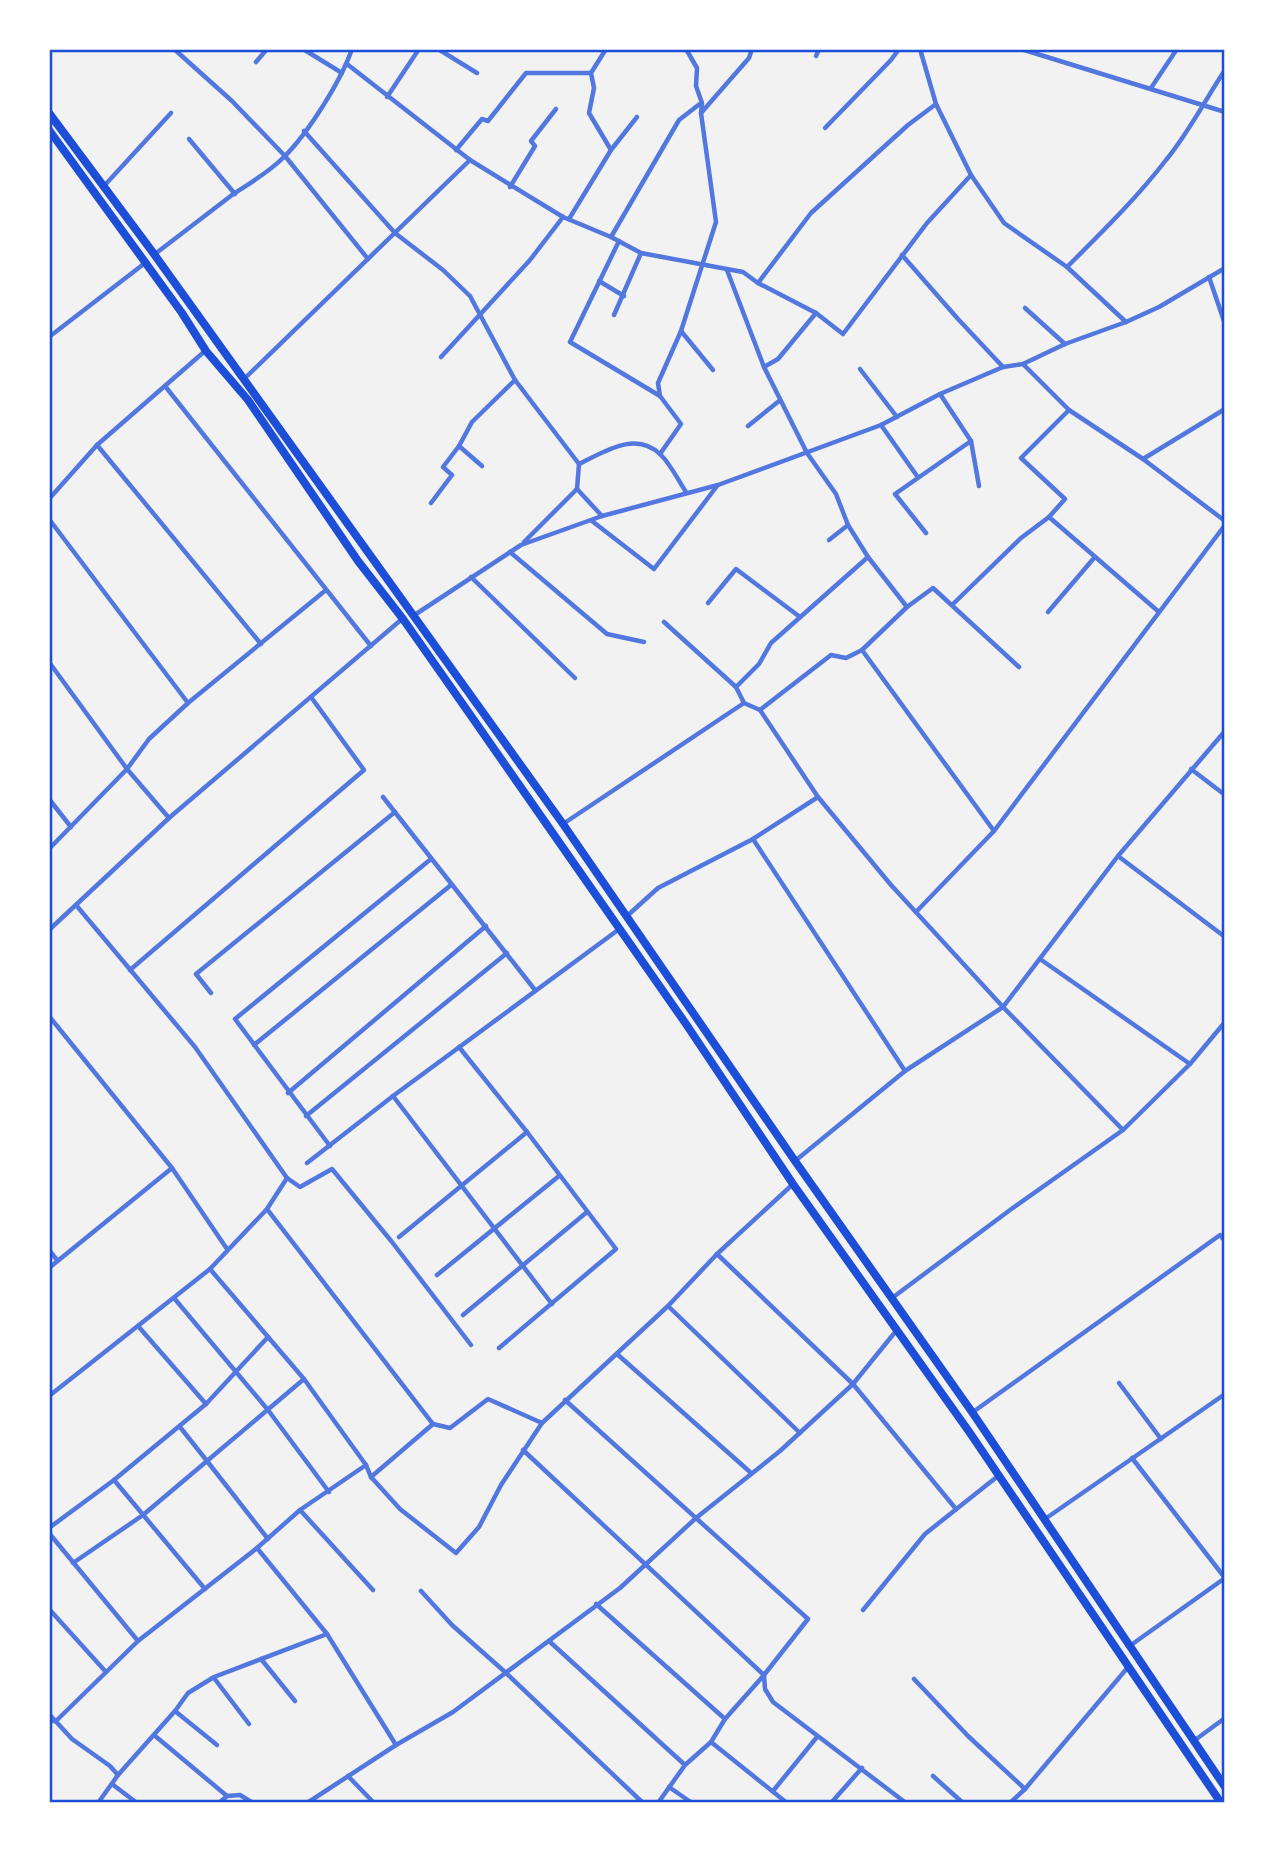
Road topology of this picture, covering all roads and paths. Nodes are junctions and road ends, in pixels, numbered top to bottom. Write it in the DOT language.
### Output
graph roads {
  1 [pos="174,49"];
  2 [pos="267,49"];
  3 [pos="303,49"];
  4 [pos="352,49"];
  5 [pos="419,49"];
  6 [pos="438,49"];
  7 [pos="606,49"];
  8 [pos="686,49"];
  9 [pos="752,49"];
  10 [pos="819,49"];
  11 [pos="899,49"];
  12 [pos="920,49"];
  13 [pos="1021,49"];
  14 [pos="1177,49"];
  15 [pos="816,56"];
  16 [pos="256,62"];
  17 [pos="347,64"];
  18 [pos="1225,70"];
  19 [pos="477,73"];
  20 [pos="592,73"];
  21 [pos="342,74"];
  22 [pos="1151,88"];
  23 [pos="387,97"];
  24 [pos="702,103"];
  25 [pos="936,104"];
  26 [pos="1203,104"];
  27 [pos="556,109"];
  28 [pos="1225,112"];
  29 [pos="49,113"];
  30 [pos="171,113"];
  31 [pos="701,113"];
  32 [pos="637,117"];
  33 [pos="825,128"];
  34 [pos="49,130"];
  35 [pos="304,131"];
  36 [pos="189,139"];
  37 [pos="456,150"];
  38 [pos="611,150"];
  39 [pos="285,156"];
  40 [pos="470,160"];
  41 [pos="971,176"];
  42 [pos="104,186"];
  43 [pos="510,187"];
  44 [pos="234,194"];
  45 [pos="563,218"];
  46 [pos="569,219"];
  47 [pos="395,233"];
  48 [pos="611,237"];
  49 [pos="619,241"];
  50 [pos="641,253"];
  51 [pos="154,254"];
  52 [pos="902,255"];
  53 [pos="368,259"];
  54 [pos="146,262"];
  55 [pos="704,264"];
  56 [pos="1067,267"];
  57 [pos="1225,268"];
  58 [pos="726,270"];
  59 [pos="1209,278"];
  60 [pos="599,281"];
  61 [pos="758,283"];
  62 [pos="624,296"];
  63 [pos="1025,308"];
  64 [pos="816,313"];
  65 [pos="614,315"];
  66 [pos="481,316"];
  67 [pos="1126,322"];
  68 [pos="1225,324"];
  69 [pos="681,331"];
  70 [pos="49,337"];
  71 [pos="1065,344"];
  72 [pos="206,351"];
  73 [pos="442,357"];
  74 [pos="1023,364"];
  75 [pos="764,367"];
  76 [pos="1003,367"];
  77 [pos="860,369"];
  78 [pos="713,370"];
  79 [pos="244,379"];
  80 [pos="516,380"];
  81 [pos="165,386"];
  82 [pos="940,394"];
  83 [pos="660,396"];
  84 [pos="779,401"];
  85 [pos="1225,409"];
  86 [pos="1069,410"];
  87 [pos="897,417"];
  88 [pos="881,425"];
  89 [pos="748,426"];
  90 [pos="971,441"];
  91 [pos="97,445"];
  92 [pos="459,446"];
  93 [pos="660,453"];
  94 [pos="807,453"];
  95 [pos="1143,459"];
  96 [pos="579,464"];
  97 [pos="481,466"];
  98 [pos="917,476"];
  99 [pos="718,485"];
  100 [pos="979,486"];
  101 [pos="577,489"];
  102 [pos="686,492"];
  103 [pos="49,499"];
  104 [pos="431,503"];
  105 [pos="602,516"];
  106 [pos="1049,517"];
  107 [pos="49,519"];
  108 [pos="591,520"];
  109 [pos="1225,523"];
  110 [pos="848,525"];
  111 [pos="926,533"];
  112 [pos="829,540"];
  113 [pos="521,545"];
  114 [pos="510,552"];
  115 [pos="868,557"];
  116 [pos="1094,558"];
  117 [pos="471,577"];
  118 [pos="326,590"];
  119 [pos="708,603"];
  120 [pos="952,605"];
  121 [pos="907,607"];
  122 [pos="1048,612"];
  123 [pos="1159,612"];
  124 [pos="412,616"];
  125 [pos="800,617"];
  126 [pos="403,619"];
  127 [pos="664,622"];
  128 [pos="644,642"];
  129 [pos="261,644"];
  130 [pos="371,646"];
  131 [pos="862,650"];
  132 [pos="49,662"];
  133 [pos="1019,667"];
  134 [pos="575,678"];
  135 [pos="736,687"];
  136 [pos="311,697"];
  137 [pos="188,703"];
  138 [pos="744,703"];
  139 [pos="760,710"];
  140 [pos="1225,731"];
  141 [pos="127,769"];
  142 [pos="1191,769"];
  143 [pos="1225,795"];
  144 [pos="383,797"];
  145 [pos="818,797"];
  146 [pos="49,799"];
  147 [pos="395,812"];
  148 [pos="169,818"];
  149 [pos="563,824"];
  150 [pos="71,828"];
  151 [pos="994,831"];
  152 [pos="753,839"];
  153 [pos="49,849"];
  154 [pos="581,849"];
  155 [pos="1118,856"];
  156 [pos="569,858"];
  157 [pos="431,859"];
  158 [pos="452,885"];
  159 [pos="76,905"];
  160 [pos="916,912"];
  161 [pos="627,916"];
  162 [pos="486,926"];
  163 [pos="619,929"];
  164 [pos="49,930"];
  165 [pos="1225,937"];
  166 [pos="507,953"];
  167 [pos="1040,959"];
  168 [pos="130,970"];
  169 [pos="535,990"];
  170 [pos="211,993"];
  171 [pos="1003,1007"];
  172 [pos="49,1016"];
  173 [pos="1225,1022"];
  174 [pos="254,1045"];
  175 [pos="459,1047"];
  176 [pos="1190,1064"];
  177 [pos="905,1071"];
  178 [pos="288,1093"];
  179 [pos="393,1096"];
  180 [pos="306,1116"];
  181 [pos="1123,1130"];
  182 [pos="527,1132"];
  183 [pos="330,1146"];
  184 [pos="795,1161"];
  185 [pos="307,1163"];
  186 [pos="172,1168"];
  187 [pos="559,1176"];
  188 [pos="287,1178"];
  189 [pos="793,1184"];
  190 [pos="462,1186"];
  191 [pos="267,1209"];
  192 [pos="587,1212"];
  193 [pos="494,1228"];
  194 [pos="399,1237"];
  195 [pos="1225,1241"];
  196 [pos="227,1249"];
  197 [pos="49,1250"];
  198 [pos="717,1254"];
  199 [pos="57,1261"];
  200 [pos="523,1265"];
  201 [pos="49,1268"];
  202 [pos="211,1269"];
  203 [pos="437,1275"];
  204 [pos="174,1298"];
  205 [pos="892,1298"];
  206 [pos="552,1304"];
  207 [pos="668,1306"];
  208 [pos="464,1315"];
  209 [pos="138,1326"];
  210 [pos="897,1330"];
  211 [pos="268,1337"];
  212 [pos="471,1345"];
  213 [pos="499,1348"];
  214 [pos="617,1354"];
  215 [pos="235,1371"];
  216 [pos="304,1380"];
  217 [pos="1119,1383"];
  218 [pos="853,1384"];
  219 [pos="1225,1394"];
  220 [pos="49,1396"];
  221 [pos="565,1400"];
  222 [pos="206,1404"];
  223 [pos="268,1410"];
  224 [pos="972,1412"];
  225 [pos="542,1423"];
  226 [pos="433,1424"];
  227 [pos="179,1427"];
  228 [pos="800,1433"];
  229 [pos="1161,1438"];
  230 [pos="523,1450"];
  231 [pos="1132,1458"];
  232 [pos="207,1461"];
  233 [pos="366,1465"];
  234 [pos="750,1472"];
  235 [pos="999,1475"];
  236 [pos="371,1477"];
  237 [pos="114,1480"];
  238 [pos="330,1492"];
  239 [pos="956,1509"];
  240 [pos="300,1510"];
  241 [pos="143,1515"];
  242 [pos="696,1518"];
  243 [pos="1045,1519"];
  244 [pos="49,1528"];
  245 [pos="49,1533"];
  246 [pos="268,1539"];
  247 [pos="257,1548"];
  248 [pos="73,1563"];
  249 [pos="645,1565"];
  250 [pos="1225,1578"];
  251 [pos="205,1590"];
  252 [pos="373,1590"];
  253 [pos="421,1591"];
  254 [pos="596,1604"];
  255 [pos="49,1609"];
  256 [pos="863,1610"];
  257 [pos="327,1634"];
  258 [pos="549,1640"];
  259 [pos="138,1641"];
  260 [pos="1131,1645"];
  261 [pos="261,1659"];
  262 [pos="1129,1666"];
  263 [pos="106,1672"];
  264 [pos="505,1672"];
  265 [pos="764,1675"];
  266 [pos="214,1677"];
  267 [pos="914,1679"];
  268 [pos="295,1701"];
  269 [pos="174,1711"];
  270 [pos="49,1714"];
  271 [pos="1225,1718"];
  272 [pos="725,1719"];
  273 [pos="52,1721"];
  274 [pos="249,1724"];
  275 [pos="154,1735"];
  276 [pos="817,1737"];
  277 [pos="1193,1741"];
  278 [pos="711,1742"];
  279 [pos="217,1745"];
  280 [pos="396,1745"];
  281 [pos="685,1765"];
  282 [pos="862,1768"];
  283 [pos="118,1775"];
  284 [pos="348,1776"];
  285 [pos="933,1776"];
  286 [pos="111,1784"];
  287 [pos="669,1787"];
  288 [pos="1225,1787"];
  289 [pos="1025,1788"];
  290 [pos="773,1791"];
  291 [pos="227,1796"];
  292 [pos="98,1803"];
  293 [pos="137,1803"];
  294 [pos="219,1803"];
  295 [pos="253,1803"];
  296 [pos="307,1803"];
  297 [pos="374,1803"];
  298 [pos="643,1803"];
  299 [pos="658,1803"];
  300 [pos="692,1803"];
  301 [pos="787,1803"];
  302 [pos="831,1803"];
  303 [pos="906,1803"];
  304 [pos="963,1803"];
  305 [pos="1010,1803"];
  306 [pos="1221,1803"];
  1 -- 39 [label="street"];
  2 -- 16 [label="street"];
  3 -- 21 [label="street"];
  4 -- 17 [label="street"];
  5 -- 23 [label="street"];
  6 -- 19 [label="street"];
  7 -- 20 [label="street"];
  8 -- 24 [label="street"];
  9 -- 31 [label="street"];
  10 -- 15 [label="street"];
  11 -- 33 [label="street"];
  12 -- 25 [label="street"];
  13 -- 22 [label="street"];
  14 -- 22 [label="street"];
  17 -- 21 [label="street"];
  17 -- 23 [label="street"];
  18 -- 26 [label="street"];
  20 -- 37 [label="street"];
  20 -- 38 [label="street"];
  21 -- 35 [label="street"];
  22 -- 26 [label="street"];
  23 -- 37 [label="street"];
  24 -- 31 [label="street"];
  24 -- 48 [label="street"];
  25 -- 41 [label="street"];
  25 -- 61 [label="street"];
  26 -- 28 [label="street"];
  26 -- 56 [label="street"];
  27 -- 43 [label="street"];
  29 -- 42 [label="main road"];
  30 -- 42 [label="street"];
  31 -- 55 [label="street"];
  32 -- 38 [label="street"];
  34 -- 54 [label="main road"];
  35 -- 39 [label="street"];
  35 -- 47 [label="street"];
  36 -- 44 [label="street"];
  37 -- 40 [label="street"];
  38 -- 46 [label="street"];
  39 -- 44 [label="street"];
  39 -- 53 [label="street"];
  40 -- 43 [label="street"];
  40 -- 47 [label="street"];
  41 -- 52 [label="street"];
  41 -- 56 [label="street"];
  42 -- 51 [label="main road"];
  43 -- 45 [label="street"];
  44 -- 51 [label="street"];
  45 -- 46 [label="street"];
  45 -- 66 [label="street"];
  46 -- 48 [label="street"];
  47 -- 53 [label="street"];
  47 -- 66 [label="street"];
  48 -- 49 [label="street"];
  49 -- 50 [label="street"];
  49 -- 60 [label="street"];
  50 -- 55 [label="street"];
  50 -- 62 [label="street"];
  51 -- 79 [label="main road"];
  52 -- 64 [label="street"];
  52 -- 76 [label="street"];
  53 -- 79 [label="street"];
  54 -- 70 [label="street"];
  54 -- 72 [label="main road"];
  55 -- 58 [label="street"];
  55 -- 69 [label="street"];
  56 -- 67 [label="street"];
  57 -- 59 [label="street"];
  58 -- 61 [label="street"];
  58 -- 75 [label="street"];
  59 -- 67 [label="street"];
  59 -- 68 [label="street"];
  60 -- 62 [label="street"];
  60 -- 83 [label="street"];
  61 -- 64 [label="street"];
  62 -- 65 [label="street"];
  63 -- 71 [label="street"];
  64 -- 75 [label="street"];
  66 -- 73 [label="street"];
  66 -- 80 [label="street"];
  67 -- 71 [label="street"];
  69 -- 78 [label="street"];
  69 -- 83 [label="street"];
  71 -- 74 [label="street"];
  72 -- 81 [label="street"];
  72 -- 126 [label="main road"];
  74 -- 76 [label="street"];
  74 -- 86 [label="street"];
  75 -- 84 [label="street"];
  76 -- 82 [label="street"];
  77 -- 87 [label="street"];
  79 -- 124 [label="main road"];
  80 -- 92 [label="street"];
  80 -- 96 [label="street"];
  81 -- 91 [label="street"];
  81 -- 118 [label="street"];
  82 -- 87 [label="street"];
  82 -- 90 [label="street"];
  83 -- 93 [label="street"];
  84 -- 89 [label="street"];
  84 -- 94 [label="street"];
  85 -- 95 [label="street"];
  86 -- 95 [label="street"];
  86 -- 106 [label="street"];
  87 -- 88 [label="street"];
  88 -- 94 [label="street"];
  88 -- 98 [label="street"];
  90 -- 98 [label="street"];
  90 -- 100 [label="street"];
  91 -- 103 [label="street"];
  91 -- 129 [label="street"];
  92 -- 97 [label="street"];
  92 -- 104 [label="street"];
  93 -- 96 [label="street"];
  93 -- 102 [label="street"];
  94 -- 99 [label="street"];
  94 -- 110 [label="street"];
  95 -- 109 [label="street"];
  96 -- 101 [label="street"];
  98 -- 111 [label="street"];
  99 -- 102 [label="street"];
  99 -- 108 [label="street"];
  101 -- 105 [label="street"];
  101 -- 113 [label="street"];
  102 -- 105 [label="street"];
  105 -- 108 [label="street"];
  106 -- 116 [label="street"];
  106 -- 120 [label="street"];
  107 -- 137 [label="street"];
  108 -- 113 [label="street"];
  109 -- 123 [label="street"];
  110 -- 112 [label="street"];
  110 -- 115 [label="street"];
  113 -- 114 [label="street"];
  114 -- 117 [label="street"];
  114 -- 128 [label="street"];
  115 -- 121 [label="street"];
  115 -- 125 [label="street"];
  116 -- 122 [label="street"];
  116 -- 123 [label="street"];
  117 -- 124 [label="street"];
  117 -- 134 [label="street"];
  118 -- 129 [label="street"];
  118 -- 130 [label="street"];
  119 -- 125 [label="street"];
  120 -- 121 [label="street"];
  120 -- 133 [label="street"];
  121 -- 131 [label="street"];
  123 -- 151 [label="street"];
  124 -- 149 [label="main road"];
  125 -- 135 [label="street"];
  126 -- 130 [label="street"];
  126 -- 156 [label="main road"];
  127 -- 135 [label="street"];
  129 -- 137 [label="street"];
  130 -- 136 [label="street"];
  131 -- 139 [label="street"];
  131 -- 151 [label="street"];
  132 -- 141 [label="street"];
  135 -- 138 [label="street"];
  136 -- 148 [label="street"];
  136 -- 168 [label="street"];
  137 -- 141 [label="street"];
  138 -- 139 [label="street"];
  138 -- 149 [label="street"];
  139 -- 145 [label="street"];
  140 -- 142 [label="street"];
  141 -- 148 [label="street"];
  141 -- 150 [label="street"];
  142 -- 143 [label="street"];
  142 -- 155 [label="street"];
  144 -- 147 [label="street"];
  145 -- 152 [label="street"];
  145 -- 160 [label="street"];
  146 -- 150 [label="street"];
  147 -- 157 [label="street"];
  147 -- 170 [label="street"];
  148 -- 159 [label="street"];
  149 -- 154 [label="main road"];
  150 -- 153 [label="street"];
  151 -- 160 [label="street"];
  152 -- 161 [label="street"];
  152 -- 177 [label="street"];
  154 -- 156 [label="main road"];
  154 -- 161 [label="main road"];
  155 -- 165 [label="street"];
  155 -- 167 [label="street"];
  156 -- 163 [label="main road"];
  157 -- 158 [label="street"];
  157 -- 174 [label="street"];
  158 -- 162 [label="street"];
  158 -- 174 [label="street"];
  159 -- 164 [label="street"];
  159 -- 168 [label="street"];
  160 -- 171 [label="street"];
  161 -- 184 [label="main road"];
  162 -- 166 [label="street"];
  162 -- 178 [label="street"];
  163 -- 169 [label="street"];
  163 -- 189 [label="main road"];
  166 -- 169 [label="street"];
  166 -- 180 [label="street"];
  167 -- 171 [label="street"];
  167 -- 176 [label="street"];
  168 -- 188 [label="street"];
  169 -- 175 [label="street"];
  171 -- 177 [label="street"];
  171 -- 181 [label="street"];
  172 -- 186 [label="street"];
  173 -- 176 [label="street"];
  174 -- 178 [label="street"];
  175 -- 179 [label="street"];
  175 -- 182 [label="street"];
  176 -- 181 [label="street"];
  177 -- 184 [label="street"];
  178 -- 180 [label="street"];
  179 -- 183 [label="street"];
  179 -- 190 [label="street"];
  180 -- 183 [label="street"];
  181 -- 205 [label="street"];
  182 -- 187 [label="street"];
  182 -- 190 [label="street"];
  183 -- 185 [label="street"];
  184 -- 205 [label="main road"];
  186 -- 196 [label="street"];
  186 -- 199 [label="street"];
  187 -- 192 [label="street"];
  187 -- 193 [label="street"];
  188 -- 191 [label="street"];
  188 -- 212 [label="street"];
  189 -- 198 [label="street"];
  189 -- 210 [label="main road"];
  190 -- 193 [label="street"];
  190 -- 194 [label="street"];
  191 -- 196 [label="street"];
  191 -- 226 [label="street"];
  192 -- 200 [label="street"];
  192 -- 206 [label="street"];
  193 -- 200 [label="street"];
  193 -- 203 [label="street"];
  195 -- 224 [label="street"];
  196 -- 202 [label="street"];
  197 -- 199 [label="street"];
  198 -- 207 [label="street"];
  198 -- 218 [label="street"];
  199 -- 201 [label="street"];
  200 -- 206 [label="street"];
  200 -- 208 [label="street"];
  202 -- 204 [label="street"];
  202 -- 211 [label="street"];
  204 -- 209 [label="street"];
  204 -- 215 [label="street"];
  205 -- 224 [label="main road"];
  206 -- 213 [label="street"];
  207 -- 214 [label="street"];
  207 -- 228 [label="street"];
  209 -- 220 [label="street"];
  209 -- 222 [label="street"];
  210 -- 218 [label="street"];
  210 -- 235 [label="main road"];
  211 -- 215 [label="street"];
  211 -- 216 [label="street"];
  214 -- 221 [label="street"];
  214 -- 234 [label="street"];
  215 -- 222 [label="street"];
  215 -- 223 [label="street"];
  216 -- 223 [label="street"];
  216 -- 233 [label="street"];
  217 -- 229 [label="street"];
  218 -- 228 [label="street"];
  218 -- 239 [label="street"];
  219 -- 229 [label="street"];
  221 -- 225 [label="street"];
  221 -- 242 [label="street"];
  222 -- 227 [label="street"];
  223 -- 232 [label="street"];
  223 -- 238 [label="street"];
  224 -- 243 [label="main road"];
  225 -- 226 [label="street"];
  225 -- 230 [label="street"];
  226 -- 236 [label="street"];
  227 -- 232 [label="street"];
  227 -- 237 [label="street"];
  228 -- 234 [label="street"];
  229 -- 231 [label="street"];
  230 -- 236 [label="street"];
  230 -- 249 [label="street"];
  231 -- 243 [label="street"];
  231 -- 250 [label="street"];
  232 -- 241 [label="street"];
  232 -- 246 [label="street"];
  233 -- 236 [label="street"];
  233 -- 238 [label="street"];
  234 -- 242 [label="street"];
  235 -- 239 [label="street"];
  235 -- 262 [label="main road"];
  237 -- 241 [label="street"];
  237 -- 244 [label="street"];
  238 -- 240 [label="street"];
  239 -- 256 [label="street"];
  240 -- 246 [label="street"];
  240 -- 252 [label="street"];
  241 -- 248 [label="street"];
  241 -- 251 [label="street"];
  242 -- 249 [label="street"];
  242 -- 265 [label="street"];
  243 -- 260 [label="main road"];
  245 -- 248 [label="street"];
  246 -- 247 [label="street"];
  247 -- 251 [label="street"];
  247 -- 257 [label="street"];
  248 -- 259 [label="street"];
  249 -- 254 [label="street"];
  249 -- 265 [label="street"];
  250 -- 260 [label="street"];
  251 -- 259 [label="street"];
  253 -- 264 [label="street"];
  254 -- 258 [label="street"];
  254 -- 272 [label="street"];
  255 -- 263 [label="street"];
  257 -- 261 [label="street"];
  257 -- 280 [label="street"];
  258 -- 264 [label="street"];
  258 -- 281 [label="street"];
  259 -- 263 [label="street"];
  260 -- 277 [label="main road"];
  261 -- 266 [label="street"];
  261 -- 268 [label="street"];
  262 -- 289 [label="street"];
  262 -- 306 [label="main road"];
  263 -- 273 [label="street"];
  264 -- 280 [label="street"];
  264 -- 298 [label="street"];
  265 -- 272 [label="street"];
  265 -- 276 [label="street"];
  266 -- 269 [label="street"];
  266 -- 274 [label="street"];
  267 -- 289 [label="street"];
  269 -- 275 [label="street"];
  269 -- 279 [label="street"];
  270 -- 273 [label="street"];
  271 -- 277 [label="street"];
  272 -- 278 [label="street"];
  273 -- 283 [label="street"];
  275 -- 283 [label="street"];
  275 -- 291 [label="street"];
  276 -- 282 [label="street"];
  276 -- 290 [label="street"];
  277 -- 288 [label="main road"];
  278 -- 281 [label="street"];
  278 -- 290 [label="street"];
  280 -- 284 [label="street"];
  281 -- 287 [label="street"];
  282 -- 302 [label="street"];
  282 -- 303 [label="street"];
  283 -- 286 [label="street"];
  284 -- 296 [label="street"];
  284 -- 297 [label="street"];
  285 -- 304 [label="street"];
  286 -- 292 [label="street"];
  286 -- 293 [label="street"];
  287 -- 299 [label="street"];
  287 -- 300 [label="street"];
  289 -- 305 [label="street"];
  290 -- 301 [label="street"];
  291 -- 294 [label="street"];
  291 -- 295 [label="street"];
}
